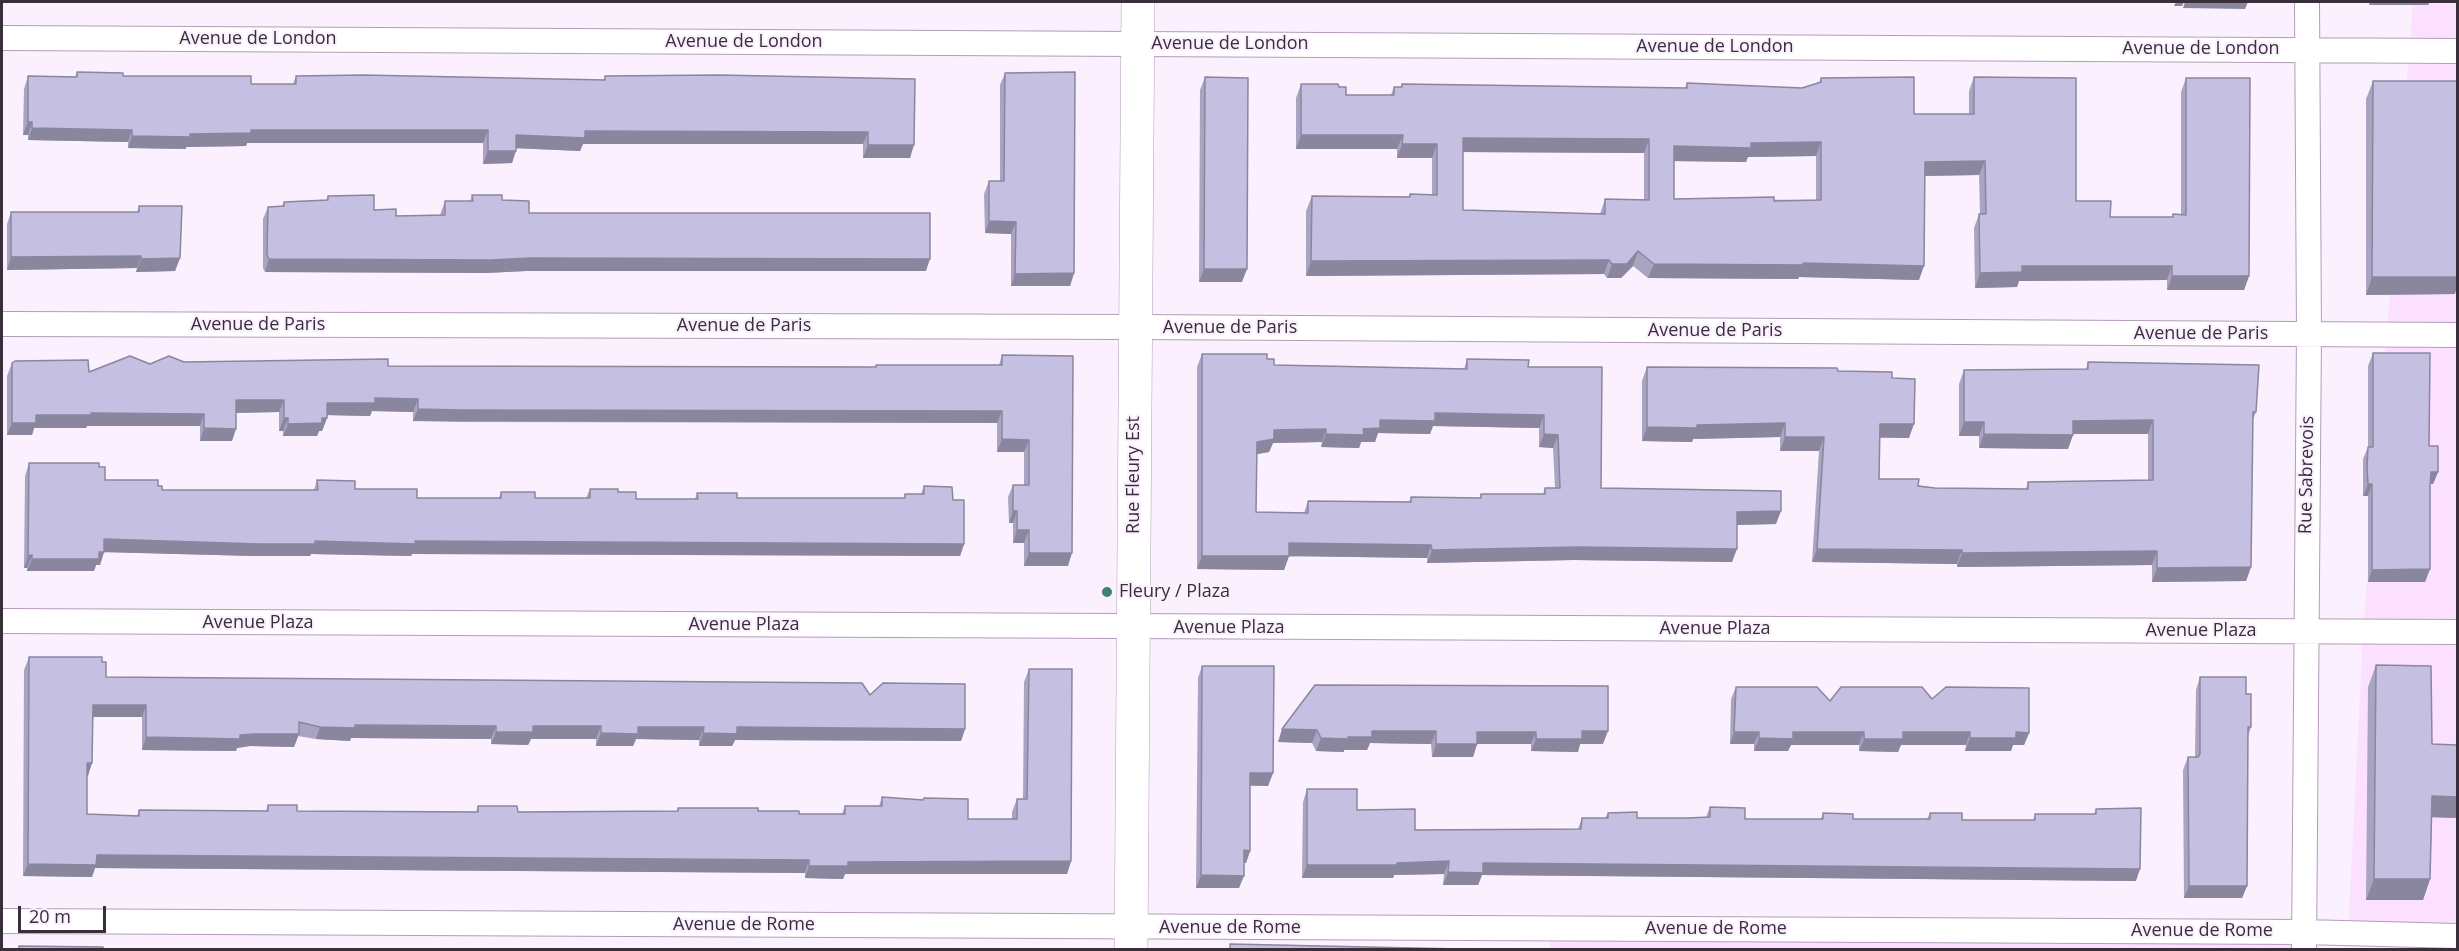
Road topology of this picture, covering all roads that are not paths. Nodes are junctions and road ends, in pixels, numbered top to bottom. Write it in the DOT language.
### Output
graph roads {
  1 [pos="1138,2"];
  2 [pos="2307,2"];
  3 [pos="2,38"];
  4 [pos="1137,44"];
  5 [pos="2306,50"];
  6 [pos="2457,51"];
  7 [pos="2,324"];
  8 [pos="1134,327"];
  9 [pos="2309,334"];
  10 [pos="2457,335"];
  11 [pos="2,621"];
  12 [pos="1133,628"];
  13 [pos="2305,631"];
  14 [pos="2457,632"];
  15 [pos="2,921"];
  16 [pos="2457,936"];
  17 [pos="1131,938"];
  18 [pos="2304,941"];
  1 -- 4 [label="street, Rue Fleury Est"];
  2 -- 5 [label="street, Rue Sabrevois"];
  3 -- 4 [label="street, Avenue de London"];
  4 -- 5 [label="street, Avenue de London"];
  4 -- 8 [label="street, Rue Fleury Est"];
  5 -- 6 [label="street, Avenue de London"];
  5 -- 9 [label="street, Rue Sabrevois"];
  7 -- 8 [label="street, Avenue de Paris"];
  8 -- 9 [label="street, Avenue de Paris"];
  8 -- 12 [label="street, Rue Fleury Est"];
  9 -- 10 [label="street, Avenue de Paris"];
  9 -- 13 [label="street, Rue Sabrevois"];
  11 -- 12 [label="street, Avenue Plaza"];
  12 -- 13 [label="street, Avenue Plaza"];
  12 -- 17 [label="street, Rue Fleury Est"];
  13 -- 14 [label="street, Avenue Plaza"];
  13 -- 18 [label="street, Rue Sabrevois"];
  15 -- 17 [label="street, Avenue de Rome"];
  16 -- 18 [label="street, Avenue de Rome"];
  17 -- 18 [label="street, Avenue de Rome"];
}
